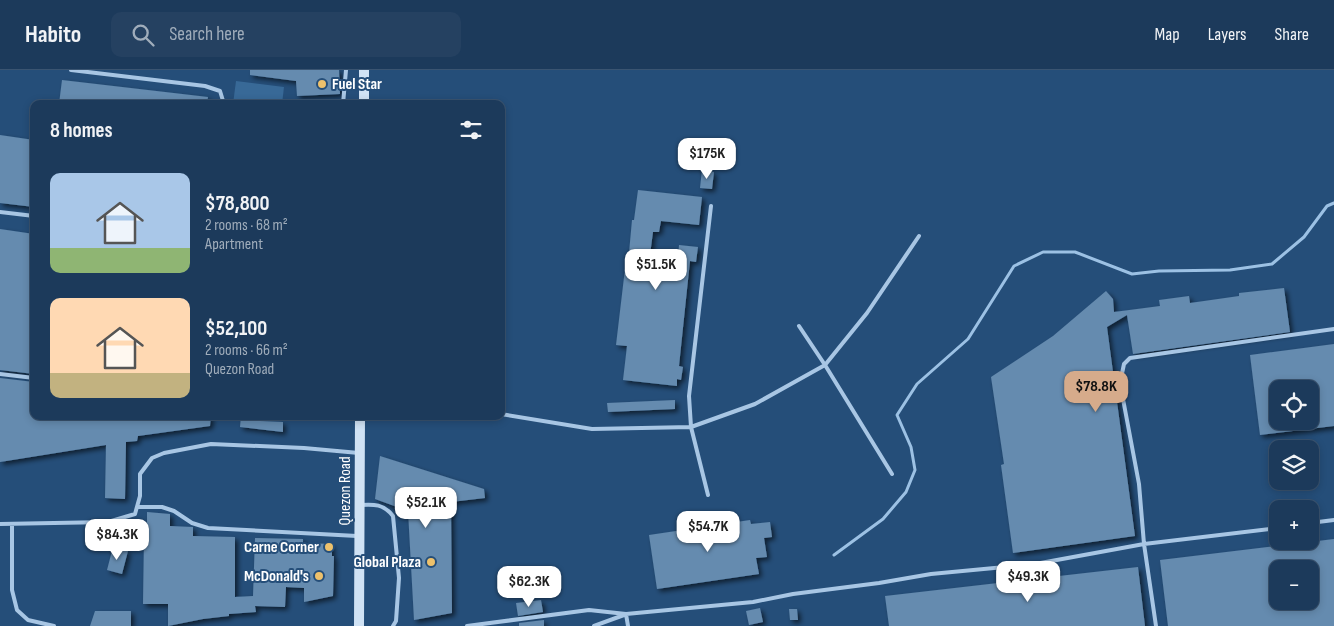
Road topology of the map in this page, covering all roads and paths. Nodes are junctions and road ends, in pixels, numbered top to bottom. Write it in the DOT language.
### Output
graph roads {
  1 [pos="71,70"];
  2 [pos="346,70"];
  3 [pos="364,70"];
  4 [pos="223,100"];
  5 [pos="343,100"];
  6 [pos="364,100"];
  7 [pos="712,206"];
  8 [pos="0,212"];
  9 [pos="30,216"];
  10 [pos="919,236"];
  11 [pos="798,326"];
  12 [pos="1334,329"];
  13 [pos="825,365"];
  14 [pos="0,374"];
  15 [pos="30,378"];
  16 [pos="505,415"];
  17 [pos="360,420"];
  18 [pos="691,427"];
  19 [pos="360,453"];
  20 [pos="892,474"];
  21 [pos="708,495"];
  22 [pos="360,505"];
  23 [pos="137,507"];
  24 [pos="1334,520"];
  25 [pos="1319,522"];
  26 [pos="0,524"];
  27 [pos="12,524"];
  28 [pos="1269,529"];
  29 [pos="360,536"];
  30 [pos="1144,544"];
  31 [pos="626,614"];
  32 [pos="54,626"];
  33 [pos="359,626"];
  34 [pos="393,626"];
  35 [pos="467,626"];
  36 [pos="594,626"];
  37 [pos="628,626"];
  38 [pos="1156,626"];
  1 -- 4 [label="lane"];
  2 -- 5 [label="lane"];
  3 -- 6 [label="main road"];
  7 -- 18 [label="lane"];
  8 -- 9 [label="lane"];
  10 -- 13 [label="lane"];
  11 -- 13 [label="lane"];
  12 -- 30 [label="lane"];
  13 -- 18 [label="lane"];
  13 -- 20 [label="lane"];
  14 -- 15 [label="lane"];
  16 -- 18 [label="lane"];
  17 -- 19 [label="main road, Quezon Road"];
  18 -- 21 [label="lane"];
  19 -- 22 [label="main road, Quezon Road"];
  19 -- 23 [label="lane"];
  22 -- 29 [label="main road, Quezon Road"];
  22 -- 34 [label="lane"];
  23 -- 27 [label="lane"];
  23 -- 29 [label="lane"];
  24 -- 25 [label="lane"];
  26 -- 27 [label="lane"];
  27 -- 32 [label="lane"];
  28 -- 30 [label="lane"];
  29 -- 33 [label="main road, Quezon Road"];
  30 -- 31 [label="lane"];
  30 -- 38 [label="lane"];
  31 -- 35 [label="lane"];
  31 -- 36 [label="lane"];
  31 -- 37 [label="lane"];
}
